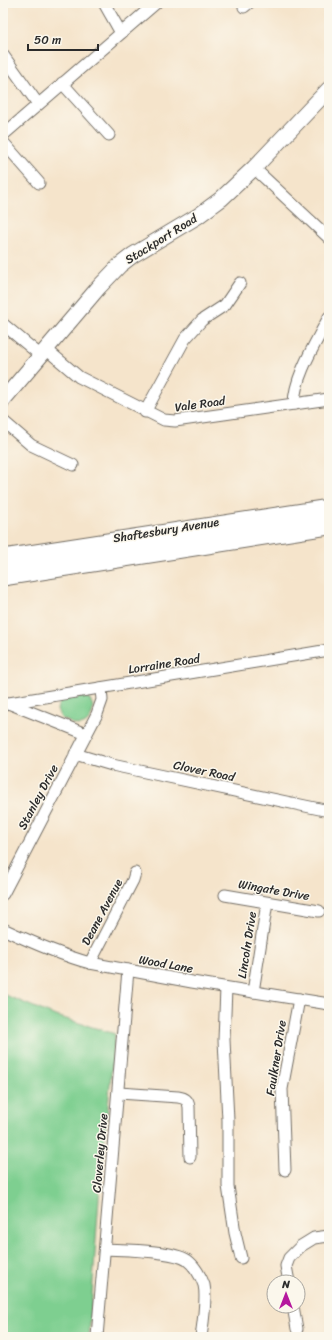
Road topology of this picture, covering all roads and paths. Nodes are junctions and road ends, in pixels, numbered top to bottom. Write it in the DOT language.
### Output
graph roads {
  1 [pos="104,3"];
  2 [pos="156,3"];
  3 [pos="121,33"];
  4 [pos="3,55"];
  5 [pos="62,83"];
  6 [pos="329,89"];
  7 [pos="38,104"];
  8 [pos="3,135"];
  9 [pos="109,135"];
  10 [pos="3,142"];
  11 [pos="254,168"];
  12 [pos="39,183"];
  13 [pos="329,238"];
  14 [pos="240,284"];
  15 [pos="329,317"];
  16 [pos="3,324"];
  17 [pos="43,352"];
  18 [pos="329,399"];
  19 [pos="3,400"];
  20 [pos="294,404"];
  21 [pos="145,412"];
  22 [pos="3,421"];
  23 [pos="73,465"];
  24 [pos="329,505"];
  25 [pos="329,517"];
  26 [pos="329,529"];
  27 [pos="3,554"];
  28 [pos="3,567"];
  29 [pos="22,570"];
  30 [pos="3,580"];
  31 [pos="329,650"];
  32 [pos="101,688"];
  33 [pos="5,703"];
  34 [pos="86,734"];
  35 [pos="75,754"];
  36 [pos="329,811"];
  37 [pos="135,873"];
  38 [pos="3,894"];
  39 [pos="226,895"];
  40 [pos="267,903"];
  41 [pos="319,911"];
  42 [pos="3,929"];
  43 [pos="90,963"];
  44 [pos="128,970"];
  45 [pos="226,988"];
  46 [pos="253,992"];
  47 [pos="299,999"];
  48 [pos="329,1004"];
  49 [pos="119,1093"];
  50 [pos="190,1157"];
  51 [pos="286,1170"];
  52 [pos="328,1236"];
  53 [pos="105,1249"];
  54 [pos="241,1258"];
  55 [pos="288,1274"];
  56 [pos="295,1314"];
  57 [pos="298,1329"];
  58 [pos="97,1337"];
  59 [pos="201,1337"];
  1 -- 3 [label="street"];
  2 -- 3 [label="street"];
  3 -- 5 [label="street"];
  4 -- 7 [label="street"];
  5 -- 7 [label="street"];
  5 -- 9 [label="street"];
  6 -- 11 [label="main road, Stockport Road"];
  7 -- 8 [label="street"];
  10 -- 12 [label="street"];
  11 -- 13 [label="street"];
  11 -- 17 [label="main road, Stockport Road"];
  14 -- 21 [label="street"];
  15 -- 20 [label="street"];
  16 -- 17 [label="street, Vale Road"];
  17 -- 19 [label="main road, Stockport Road"];
  17 -- 21 [label="street, Vale Road"];
  18 -- 20 [label="street, Vale Road"];
  20 -- 21 [label="street, Vale Road"];
  22 -- 23 [label="street"];
  24 -- 27 [label="street, Shaftesbury Avenue"];
  25 -- 29 [label="highway, Shaftesbury Avenue"];
  26 -- 29 [label="street, Shaftesbury Avenue"];
  28 -- 29 [label="highway, Shaftesbury Avenue"];
  29 -- 30 [label="street, Shaftesbury Avenue"];
  31 -- 32 [label="street, Lorraine Road"];
  32 -- 33 [label="street, Lorraine Road"];
  32 -- 34 [label="street, Stanley Drive"];
  33 -- 34 [label="street"];
  34 -- 35 [label="street, Stanley Drive"];
  35 -- 36 [label="street, Clover Road"];
  35 -- 38 [label="street, Stanley Drive"];
  37 -- 43 [label="street, Deane Avenue"];
  39 -- 40 [label="street, Wingate Drive"];
  40 -- 41 [label="street, Wingate Drive"];
  40 -- 46 [label="street, Lincoln Drive"];
  42 -- 43 [label="street, Wood Lane"];
  43 -- 44 [label="street, Wood Lane"];
  44 -- 45 [label="street, Wood Lane"];
  44 -- 49 [label="street, Cloverley Drive"];
  45 -- 46 [label="street, Wood Lane"];
  45 -- 54 [label="street"];
  46 -- 47 [label="street, Wood Lane"];
  47 -- 48 [label="street, Wood Lane"];
  47 -- 51 [label="street, Faulkner Drive"];
  49 -- 50 [label="street"];
  49 -- 53 [label="street, Cloverley Drive"];
  52 -- 55 [label="street"];
  53 -- 58 [label="street, Cloverley Drive"];
  53 -- 59 [label="street"];
  56 -- 57 [label="street"];
}
